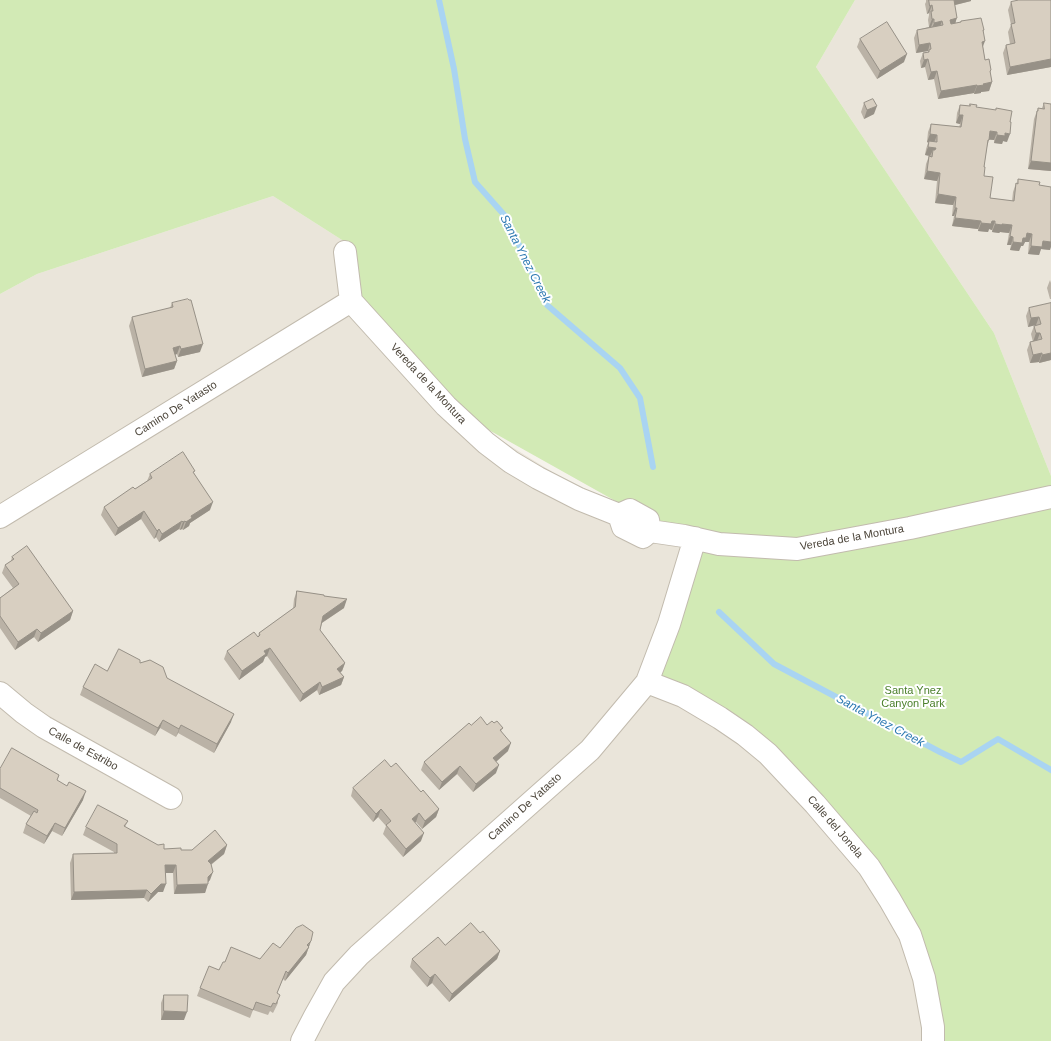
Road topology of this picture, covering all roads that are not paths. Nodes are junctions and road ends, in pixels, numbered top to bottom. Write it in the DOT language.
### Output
graph roads {
  1 [pos="345,252"];
  2 [pos="351,301"];
  3 [pos="1051,497"];
  4 [pos="0,517"];
  5 [pos="695,538"];
  6 [pos="647,682"];
  7 [pos="0,693"];
  8 [pos="171,798"];
  9 [pos="302,1041"];
  10 [pos="933,1041"];
  1 -- 2 [label="street"];
  2 -- 4 [label="street, Camino De Yatasto"];
  2 -- 5 [label="street, Vereda de la Montura"];
  3 -- 5 [label="street, Vereda de la Montura"];
  5 -- 6 [label="street, Camino De Yatasto"];
  6 -- 9 [label="street, Camino De Yatasto"];
  6 -- 10 [label="street, Calle del Jonela"];
  7 -- 8 [label="street, Calle de Estribo"];
}
